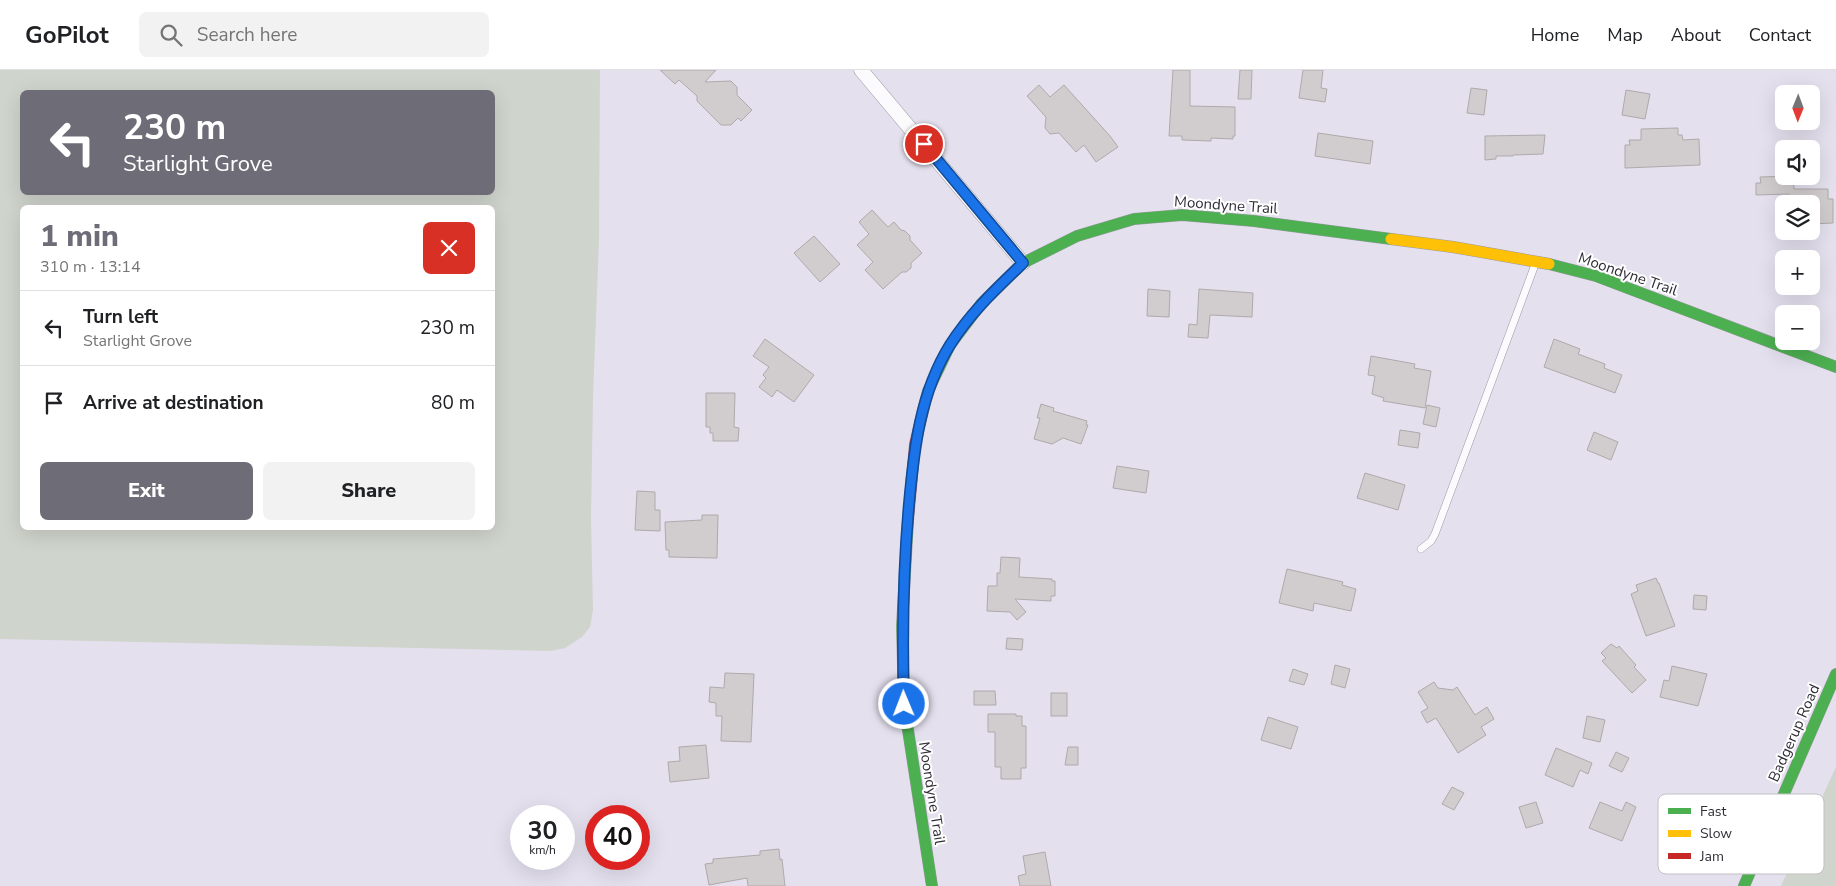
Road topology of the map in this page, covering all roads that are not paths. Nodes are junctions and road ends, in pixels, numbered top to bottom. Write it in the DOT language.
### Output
graph roads {
  1 [pos="862,70"];
  2 [pos="1536,261"];
  3 [pos="1023,263"];
  4 [pos="1836,367"];
  5 [pos="1421,549"];
  6 [pos="1836,674"];
  7 [pos="1784,794"];
  8 [pos="1749,874"];
  9 [pos="932,886"];
  10 [pos="1744,886"];
  1 -- 3 [label="street"];
  2 -- 3 [label="street, Moondyne Trail"];
  2 -- 4 [label="street, Moondyne Trail"];
  2 -- 5 [label="lane"];
  3 -- 9 [label="street, Moondyne Trail"];
  6 -- 7 [label="street, Badgerup Road"];
  8 -- 10 [label="street, Badgerup Road"];
}
